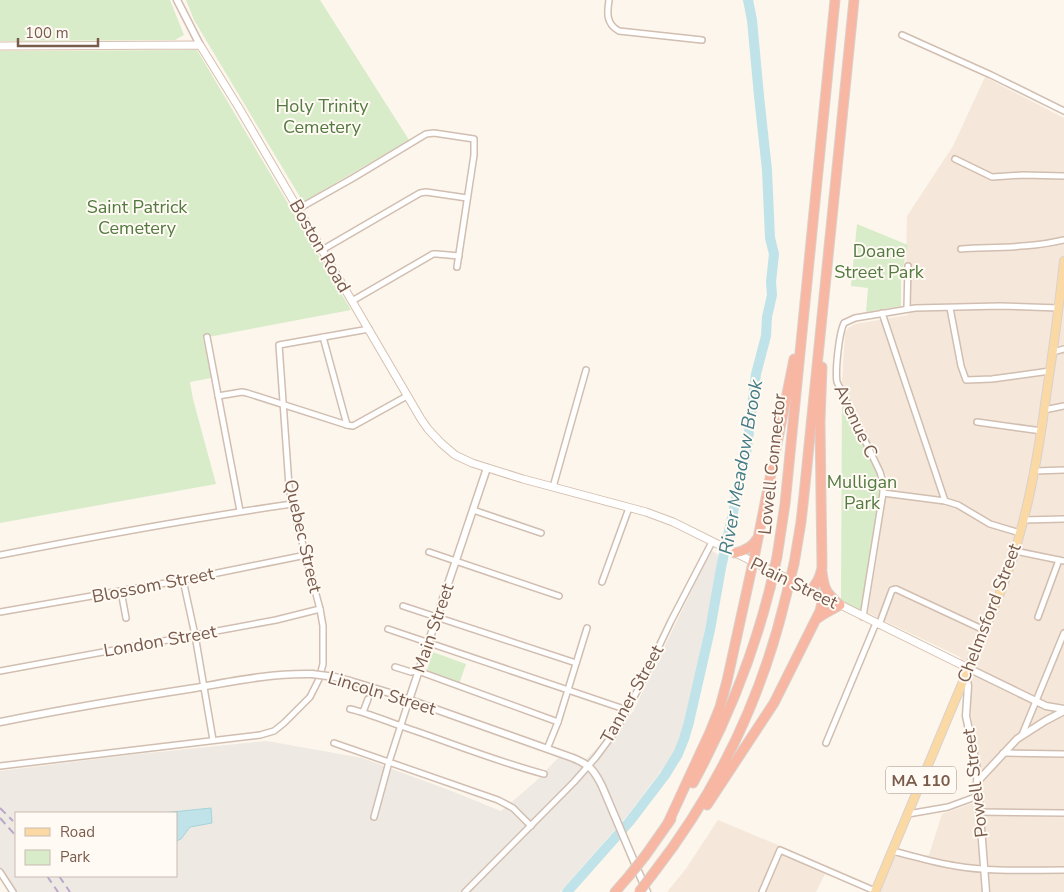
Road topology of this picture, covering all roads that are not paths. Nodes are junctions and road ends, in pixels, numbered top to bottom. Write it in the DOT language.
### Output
graph roads {
  1 [pos="178,0"];
  2 [pos="608,0"];
  3 [pos="835,0"];
  4 [pos="854,0"];
  5 [pos="902,35"];
  6 [pos="702,40"];
  7 [pos="200,45"];
  8 [pos="0,46"];
  9 [pos="1064,111"];
  10 [pos="955,159"];
  11 [pos="1064,176"];
  12 [pos="467,198"];
  13 [pos="298,209"];
  14 [pos="1064,240"];
  15 [pos="961,249"];
  16 [pos="322,250"];
  17 [pos="458,256"];
  18 [pos="1064,261"];
  19 [pos="908,266"];
  20 [pos="457,267"];
  21 [pos="1062,295"];
  22 [pos="352,301"];
  23 [pos="907,308"];
  24 [pos="950,308"];
  25 [pos="1059,308"];
  26 [pos="882,313"];
  27 [pos="803,314"];
  28 [pos="822,316"];
  29 [pos="369,329"];
  30 [pos="207,337"];
  31 [pos="324,337"];
  32 [pos="1064,349"];
  33 [pos="1053,352"];
  34 [pos="586,370"];
  35 [pos="1050,372"];
  36 [pos="218,396"];
  37 [pos="407,396"];
  38 [pos="284,404"];
  39 [pos="1064,406"];
  40 [pos="1044,410"];
  41 [pos="976,422"];
  42 [pos="347,425"];
  43 [pos="1042,431"];
  44 [pos="487,468"];
  45 [pos="1064,470"];
  46 [pos="1035,471"];
  47 [pos="553,487"];
  48 [pos="883,493"];
  49 [pos="945,501"];
  50 [pos="292,504"];
  51 [pos="629,508"];
  52 [pos="473,510"];
  53 [pos="240,511"];
  54 [pos="1064,519"];
  55 [pos="1023,520"];
  56 [pos="542,533"];
  57 [pos="1020,533"];
  58 [pos="757,539"];
  59 [pos="715,543"];
  60 [pos="1015,551"];
  61 [pos="429,552"];
  62 [pos="735,553"];
  63 [pos="0,555"];
  64 [pos="306,555"];
  65 [pos="455,561"];
  66 [pos="1062,561"];
  67 [pos="753,562"];
  68 [pos="822,568"];
  69 [pos="183,580"];
  70 [pos="602,582"];
  71 [pos="810,590"];
  72 [pos="121,591"];
  73 [pos="559,596"];
  74 [pos="822,596"];
  75 [pos="840,605"];
  76 [pos="403,606"];
  77 [pos="320,610"];
  78 [pos="0,612"];
  79 [pos="436,617"];
  80 [pos="863,617"];
  81 [pos="1038,617"];
  82 [pos="126,618"];
  83 [pos="815,622"];
  84 [pos="878,624"];
  85 [pos="587,628"];
  86 [pos="388,629"];
  87 [pos="984,630"];
  88 [pos="1064,633"];
  89 [pos="195,635"];
  90 [pos="428,643"];
  91 [pos="576,663"];
  92 [pos="394,667"];
  93 [pos="0,670"];
  94 [pos="418,671"];
  95 [pos="967,671"];
  96 [pos="204,686"];
  97 [pos="568,690"];
  98 [pos="368,699"];
  99 [pos="409,700"];
  100 [pos="1036,702"];
  101 [pos="350,709"];
  102 [pos="627,710"];
  103 [pos="1064,710"];
  104 [pos="364,712"];
  105 [pos="0,722"];
  106 [pos="558,722"];
  107 [pos="401,726"];
  108 [pos="1022,735"];
  109 [pos="213,740"];
  110 [pos="334,743"];
  111 [pos="826,743"];
  112 [pos="547,749"];
  113 [pos="1003,753"];
  114 [pos="1064,754"];
  115 [pos="389,762"];
  116 [pos="0,766"];
  117 [pos="589,766"];
  118 [pos="544,774"];
  119 [pos="977,782"];
  120 [pos="978,796"];
  121 [pos="980,812"];
  122 [pos="1064,812"];
  123 [pos="908,814"];
  124 [pos="374,817"];
  125 [pos="668,823"];
  126 [pos="531,826"];
  127 [pos="892,851"];
  128 [pos="670,852"];
  129 [pos="984,869"];
  130 [pos="1064,870"];
  131 [pos="0,872"];
  132 [pos="13,892"];
  133 [pos="465,892"];
  134 [pos="615,892"];
  135 [pos="639,892"];
  136 [pos="647,892"];
  137 [pos="762,892"];
  138 [pos="875,892"];
  139 [pos="986,892"];
  1 -- 7 [label="street, Boston Road"];
  2 -- 6 [label="street"];
  3 -- 27 [label="highway, Lowell Connector"];
  4 -- 28 [label="highway, Lowell Connector"];
  5 -- 9 [label="street"];
  7 -- 8 [label="main road"];
  7 -- 13 [label="main road, Boston Road"];
  10 -- 11 [label="street"];
  12 -- 13 [label="street"];
  12 -- 16 [label="street"];
  12 -- 17 [label="street"];
  13 -- 16 [label="main road, Boston Road"];
  14 -- 15 [label="street"];
  16 -- 22 [label="main road, Boston Road"];
  17 -- 20 [label="street"];
  17 -- 22 [label="street"];
  18 -- 21 [label="main road, Chelmsford Street / MA 110"];
  19 -- 23 [label="street"];
  21 -- 25 [label="main road, Chelmsford Street / MA 110"];
  22 -- 29 [label="main road, Boston Road"];
  23 -- 24 [label="street"];
  23 -- 26 [label="street"];
  24 -- 25 [label="street"];
  24 -- 35 [label="street"];
  25 -- 33 [label="main road, Chelmsford Street / MA 110"];
  26 -- 48 [label="street, Avenue C"];
  26 -- 49 [label="street"];
  27 -- 58 [label="highway"];
  27 -- 125 [label="highway, Lowell Connector, bridge"];
  28 -- 68 [label="highway"];
  28 -- 128 [label="highway, Lowell Connector, bridge"];
  29 -- 31 [label="street"];
  29 -- 37 [label="main road, Boston Road"];
  30 -- 36 [label="street"];
  31 -- 38 [label="street, Quebec Street"];
  31 -- 42 [label="street"];
  32 -- 33 [label="street"];
  33 -- 35 [label="main road, Chelmsford Street / MA 110"];
  34 -- 47 [label="street"];
  35 -- 40 [label="main road, Chelmsford Street / MA 110"];
  36 -- 38 [label="street"];
  36 -- 53 [label="street"];
  37 -- 42 [label="street"];
  37 -- 44 [label="main road, Boston Road"];
  38 -- 42 [label="street"];
  38 -- 50 [label="street, Quebec Street"];
  39 -- 40 [label="street"];
  40 -- 43 [label="main road, Chelmsford Street / MA 110"];
  41 -- 43 [label="street"];
  43 -- 46 [label="main road, Chelmsford Street / MA 110"];
  44 -- 47 [label="main road, Plain Street"];
  44 -- 52 [label="street, Main Street"];
  45 -- 46 [label="street"];
  46 -- 55 [label="main road, Chelmsford Street / MA 110"];
  47 -- 51 [label="main road, Plain Street"];
  48 -- 49 [label="street"];
  48 -- 80 [label="street, Avenue C"];
  49 -- 57 [label="street"];
  50 -- 53 [label="street"];
  50 -- 64 [label="street, Quebec Street"];
  51 -- 59 [label="main road, Plain Street"];
  51 -- 70 [label="street"];
  52 -- 56 [label="street"];
  52 -- 65 [label="street, Main Street"];
  53 -- 63 [label="street"];
  54 -- 55 [label="street"];
  55 -- 57 [label="main road, Chelmsford Street / MA 110"];
  57 -- 60 [label="main road, Chelmsford Street / MA 110"];
  58 -- 62 [label="highway"];
  58 -- 67 [label="highway"];
  59 -- 62 [label="main road, Plain Street"];
  59 -- 102 [label="street, Tanner Street"];
  60 -- 66 [label="street"];
  60 -- 87 [label="main road, Chelmsford Street / MA 110"];
  61 -- 65 [label="street"];
  62 -- 67 [label="main road, Plain Street"];
  64 -- 69 [label="street, Blossom Street"];
  64 -- 77 [label="street, Quebec Street"];
  65 -- 73 [label="street"];
  65 -- 79 [label="street, Main Street"];
  66 -- 81 [label="street"];
  67 -- 71 [label="main road, Plain Street"];
  67 -- 125 [label="highway"];
  68 -- 71 [label="highway"];
  68 -- 75 [label="highway"];
  69 -- 72 [label="street, Blossom Street"];
  69 -- 89 [label="street"];
  71 -- 74 [label="main road, Plain Street"];
  72 -- 78 [label="street, Blossom Street"];
  72 -- 82 [label="street"];
  74 -- 75 [label="main road, Plain Street"];
  74 -- 83 [label="highway"];
  75 -- 80 [label="main road, Plain Street"];
  75 -- 83 [label="highway"];
  76 -- 79 [label="street"];
  77 -- 89 [label="street, London Street"];
  77 -- 109 [label="street, Quebec Street"];
  79 -- 90 [label="street, Main Street"];
  79 -- 91 [label="street"];
  80 -- 84 [label="main road, Plain Street"];
  83 -- 128 [label="highway"];
  84 -- 87 [label="street"];
  84 -- 95 [label="main road, Plain Street"];
  84 -- 111 [label="street"];
  85 -- 91 [label="street"];
  86 -- 90 [label="street"];
  87 -- 95 [label="main road, Chelmsford Street / MA 110"];
  88 -- 100 [label="street"];
  89 -- 93 [label="street, London Street"];
  89 -- 96 [label="street"];
  90 -- 94 [label="street, Main Street"];
  90 -- 97 [label="street"];
  91 -- 97 [label="street"];
  92 -- 94 [label="street"];
  94 -- 99 [label="street, Main Street"];
  94 -- 106 [label="street"];
  95 -- 100 [label="street, Plain Street"];
  95 -- 119 [label="street, Powell Street"];
  95 -- 123 [label="main road, Chelmsford Street / MA 110"];
  96 -- 99 [label="street, Lincoln Street, bridge"];
  96 -- 105 [label="street, Lincoln Street"];
  96 -- 109 [label="street"];
  97 -- 102 [label="street"];
  97 -- 106 [label="street"];
  98 -- 104 [label="street"];
  99 -- 107 [label="street, Main Street"];
  99 -- 112 [label="street, Lincoln Street"];
  100 -- 103 [label="street, Plain Street"];
  100 -- 108 [label="street"];
  101 -- 104 [label="street"];
  102 -- 117 [label="street, Tanner Street"];
  103 -- 108 [label="street"];
  104 -- 107 [label="street"];
  106 -- 112 [label="street"];
  107 -- 115 [label="street, Main Street"];
  107 -- 118 [label="street"];
  108 -- 113 [label="street"];
  109 -- 116 [label="street, Quebec Street"];
  110 -- 115 [label="street"];
  112 -- 117 [label="street, Lincoln Street"];
  113 -- 114 [label="street"];
  113 -- 119 [label="street"];
  115 -- 124 [label="street, Main Street"];
  115 -- 126 [label="street"];
  117 -- 126 [label="street, Tanner Street"];
  117 -- 136 [label="street"];
  119 -- 120 [label="street, Powell Street"];
  120 -- 121 [label="street, Powell Street"];
  120 -- 123 [label="street"];
  121 -- 122 [label="street"];
  121 -- 129 [label="street, Powell Street"];
  123 -- 127 [label="main road, Chelmsford Street / MA 110"];
  125 -- 134 [label="highway, Lowell Connector, bridge"];
  126 -- 133 [label="street, Tanner Street"];
  127 -- 129 [label="street"];
  127 -- 138 [label="main road, Chelmsford Street / MA 110"];
  128 -- 135 [label="highway, Lowell Connector, bridge"];
  129 -- 130 [label="street"];
  129 -- 139 [label="street, Powell Street"];
  131 -- 132 [label="street"];
  137 -- 138 [label="street"];
}
